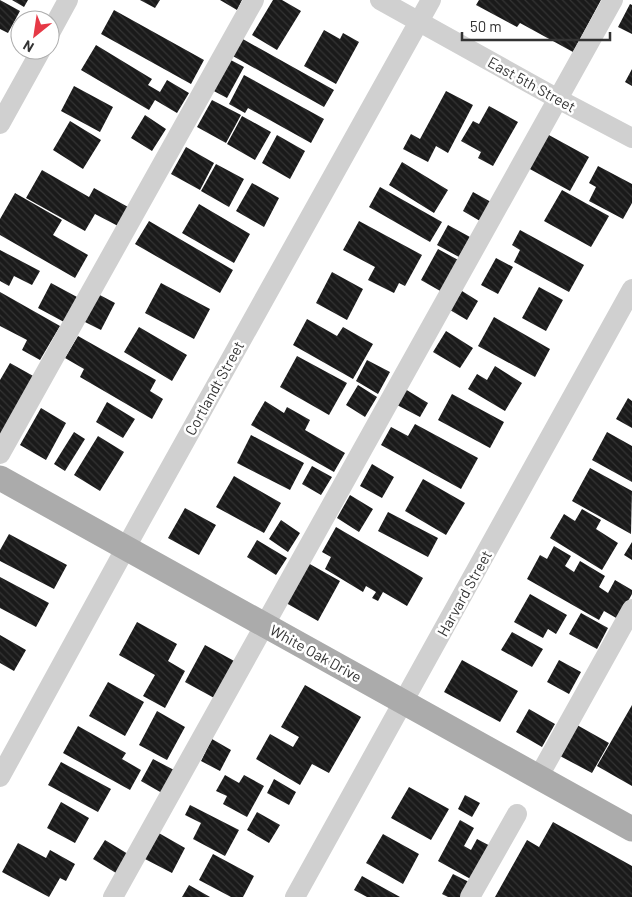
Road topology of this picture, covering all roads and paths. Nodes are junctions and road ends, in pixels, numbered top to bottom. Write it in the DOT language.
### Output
graph roads {
  1 [pos="68,0"];
  2 [pos="254,0"];
  3 [pos="380,0"];
  4 [pos="430,0"];
  5 [pos="613,0"];
  6 [pos="60,15"];
  7 [pos="418,22"];
  8 [pos="35,60"];
  9 [pos="558,99"];
  10 [pos="0,124"];
  11 [pos="632,138"];
  12 [pos="632,289"];
  13 [pos="0,454"];
  14 [pos="0,478"];
  15 [pos="126,548"];
  16 [pos="632,609"];
  17 [pos="264,624"];
  18 [pos="404,701"];
  19 [pos="539,776"];
  20 [pos="0,777"];
  21 [pos="516,814"];
  22 [pos="632,829"];
  23 [pos="113,897"];
  24 [pos="294,897"];
  25 [pos="470,897"];
  1 -- 6 [label="street"];
  2 -- 13 [label="street"];
  3 -- 7 [label="street, East 5th Street"];
  4 -- 7 [label="street, Cortlandt Street"];
  5 -- 9 [label="street"];
  7 -- 9 [label="street, East 5th Street"];
  7 -- 15 [label="street, Cortlandt Street"];
  8 -- 10 [label="street"];
  9 -- 11 [label="street, East 5th Street"];
  9 -- 17 [label="street"];
  12 -- 18 [label="street, Harvard Street"];
  14 -- 15 [label="main road, White Oak Drive"];
  15 -- 17 [label="main road, White Oak Drive"];
  15 -- 20 [label="street, Cortlandt Street"];
  16 -- 19 [label="street"];
  17 -- 18 [label="main road, White Oak Drive"];
  17 -- 23 [label="street"];
  18 -- 19 [label="main road, White Oak Drive"];
  18 -- 24 [label="street, Harvard Street"];
  19 -- 22 [label="main road, White Oak Drive"];
  21 -- 25 [label="street"];
}
